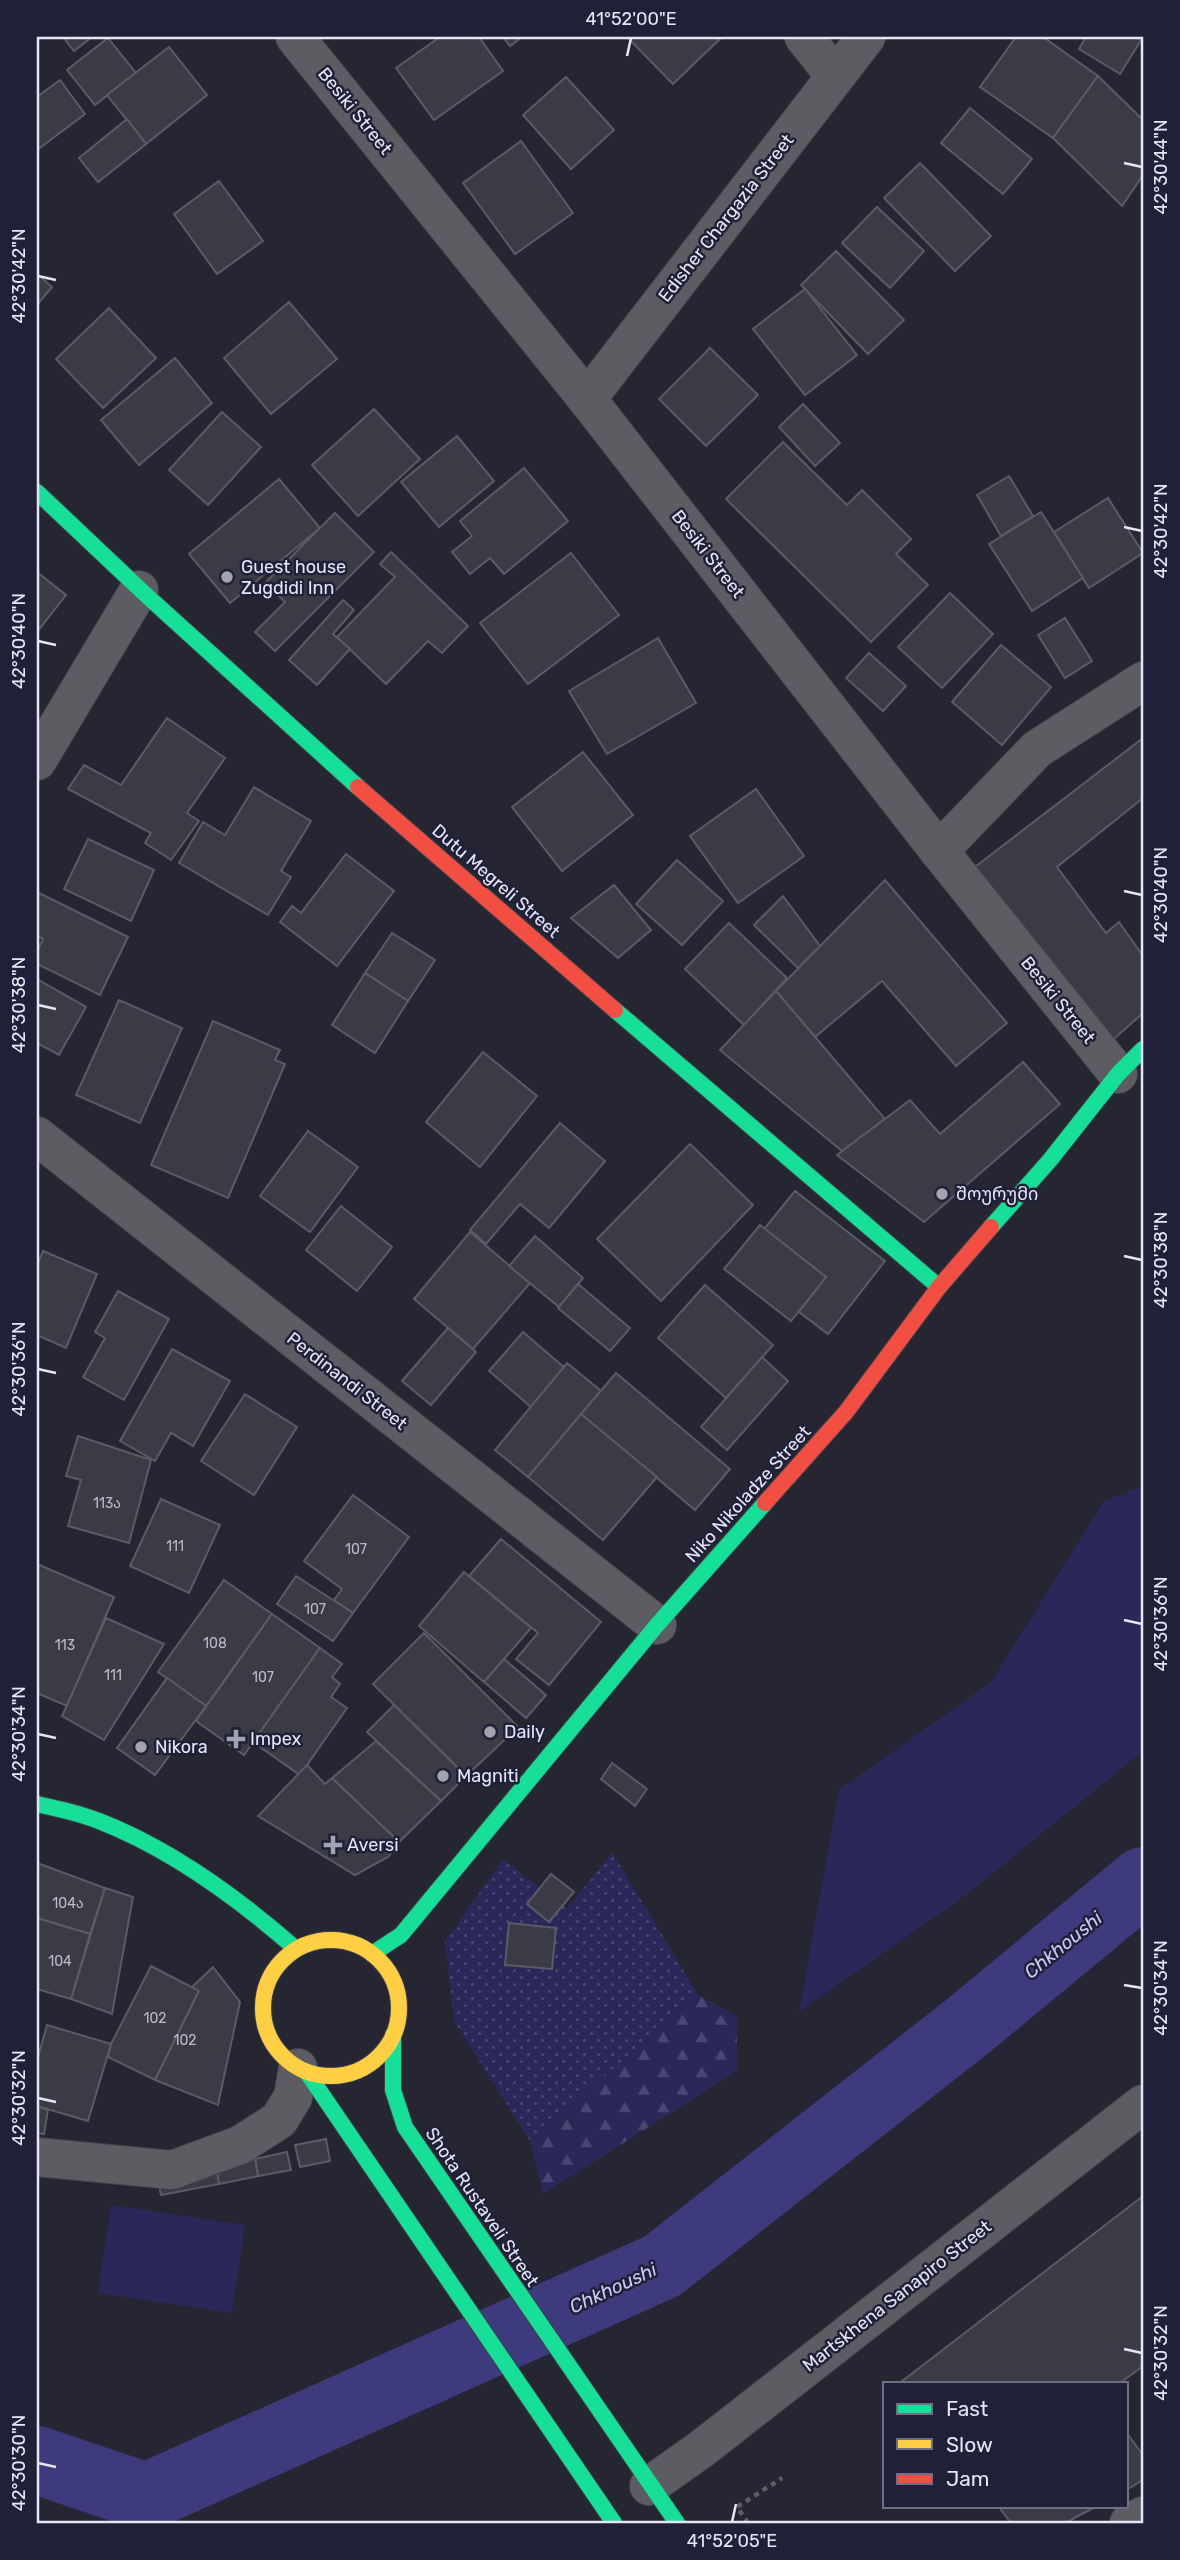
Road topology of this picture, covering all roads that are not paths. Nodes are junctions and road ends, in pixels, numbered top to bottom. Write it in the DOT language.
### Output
graph roads {
  1 [pos="295,37"];
  2 [pos="804,37"];
  3 [pos="866,37"];
  4 [pos="835,76"];
  5 [pos="587,399"];
  6 [pos="37,492"];
  7 [pos="138,590"];
  8 [pos="1143,681"];
  9 [pos="37,761"];
  10 [pos="939,851"];
  11 [pos="1131,1062"];
  12 [pos="37,1136"];
  13 [pos="939,1287"];
  14 [pos="657,1625"];
  15 [pos="37,1804"];
  16 [pos="296,1949"];
  17 [pos="372,1954"];
  18 [pos="393,2035"];
  19 [pos="302,2069"];
  20 [pos="1143,2104"];
  21 [pos="37,2157"];
  22 [pos="641,2473"];
  23 [pos="1143,2516"];
  24 [pos="614,2523"];
  25 [pos="677,2523"];
  26 [pos="1129,2523"];
  1 -- 5 [label="street, Besiki Street"];
  2 -- 4 [label="street"];
  3 -- 4 [label="street, Edisher Chargazia Street"];
  4 -- 5 [label="street, Edisher Chargazia Street"];
  5 -- 10 [label="street, Besiki Street"];
  6 -- 7 [label="street, Dutu Megreli Street"];
  7 -- 9 [label="street"];
  7 -- 13 [label="street, Dutu Megreli Street"];
  8 -- 10 [label="street"];
  10 -- 11 [label="street, Besiki Street"];
  11 -- 13 [label="street, Niko Nikoladze Street"];
  12 -- 14 [label="street, Perdinandi Street"];
  13 -- 14 [label="street, Niko Nikoladze Street"];
  14 -- 17 [label="street, Niko Nikoladze Street"];
  15 -- 16 [label="street"];
  16 -- 17 [label="street"];
  16 -- 19 [label="street"];
  17 -- 18 [label="street"];
  18 -- 19 [label="street"];
  18 -- 22 [label="street, Shota Rustaveli Street"];
  19 -- 21 [label="street"];
  19 -- 24 [label="street"];
  20 -- 22 [label="street, Martskhena Sanapiro Street"];
  22 -- 25 [label="street, Shota Rustaveli Street"];
  23 -- 26 [label="street"];
}
